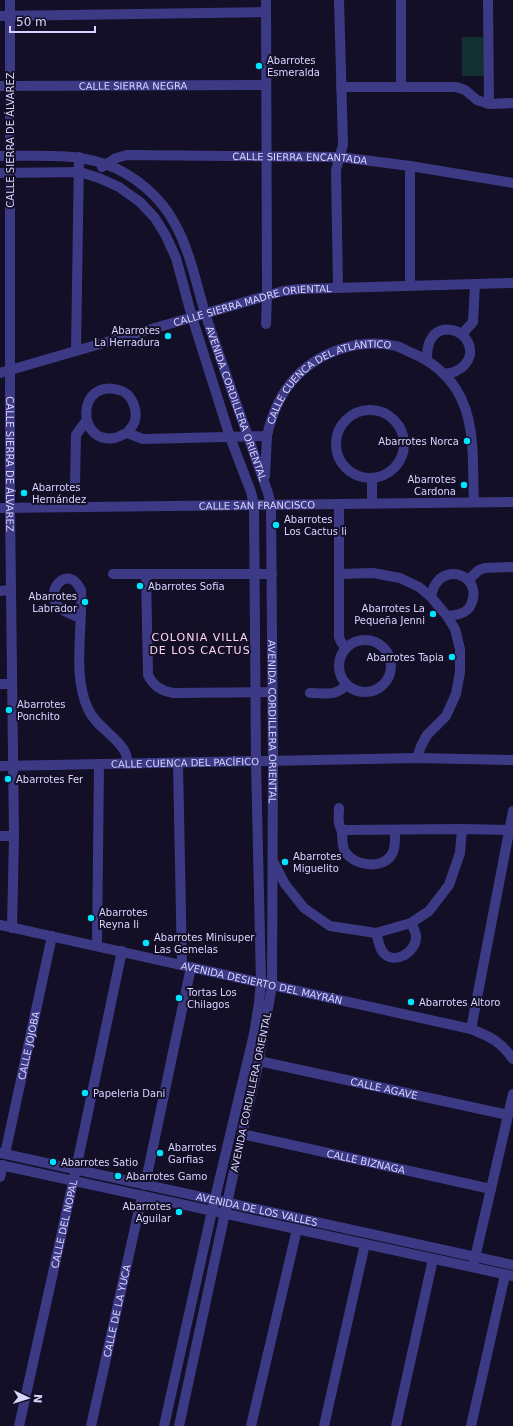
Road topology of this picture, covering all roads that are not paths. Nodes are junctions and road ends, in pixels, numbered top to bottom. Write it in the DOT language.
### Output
graph roads {
  1 [pos="10,0"];
  2 [pos="266,0"];
  3 [pos="340,0"];
  4 [pos="401,0"];
  5 [pos="488,0"];
  6 [pos="266,12"];
  7 [pos="5,16"];
  8 [pos="5,85"];
  9 [pos="266,85"];
  10 [pos="341,87"];
  11 [pos="401,87"];
  12 [pos="513,103"];
  13 [pos="489,104"];
  14 [pos="5,156"];
  15 [pos="266,156"];
  16 [pos="79,157"];
  17 [pos="340,157"];
  18 [pos="106,164"];
  19 [pos="410,166"];
  20 [pos="80,172"];
  21 [pos="5,173"];
  22 [pos="91,176"];
  23 [pos="513,183"];
  24 [pos="513,283"];
  25 [pos="475,284"];
  26 [pos="410,285"];
  27 [pos="338,288"];
  28 [pos="267,295"];
  29 [pos="206,313"];
  30 [pos="192,317"];
  31 [pos="266,324"];
  32 [pos="462,334"];
  33 [pos="76,351"];
  34 [pos="427,360"];
  35 [pos="5,372"];
  36 [pos="444,374"];
  37 [pos="86,421"];
  38 [pos="127,433"];
  39 [pos="268,436"];
  40 [pos="230,437"];
  41 [pos="249,437"];
  42 [pos="372,479"];
  43 [pos="264,481"];
  44 [pos="74,486"];
  45 [pos="474,502"];
  46 [pos="513,502"];
  47 [pos="372,503"];
  48 [pos="339,504"];
  49 [pos="254,505"];
  50 [pos="271,505"];
  51 [pos="5,508"];
  52 [pos="513,567"];
  53 [pos="113,574"];
  54 [pos="146,574"];
  55 [pos="255,574"];
  56 [pos="272,574"];
  57 [pos="340,574"];
  58 [pos="468,580"];
  59 [pos="11,590"];
  60 [pos="0,591"];
  61 [pos="431,597"];
  62 [pos="447,616"];
  63 [pos="80,618"];
  64 [pos="346,648"];
  65 [pos="0,684"];
  66 [pos="12,684"];
  67 [pos="347,685"];
  68 [pos="255,692"];
  69 [pos="272,692"];
  70 [pos="310,693"];
  71 [pos="417,758"];
  72 [pos="513,760"];
  73 [pos="256,762"];
  74 [pos="273,762"];
  75 [pos="178,763"];
  76 [pos="128,764"];
  77 [pos="99,765"];
  78 [pos="0,766"];
  79 [pos="13,766"];
  80 [pos="339,808"];
  81 [pos="513,811"];
  82 [pos="462,829"];
  83 [pos="395,830"];
  84 [pos="509,830"];
  85 [pos="342,834"];
  86 [pos="0,836"];
  87 [pos="14,836"];
  88 [pos="273,861"];
  89 [pos="411,923"];
  90 [pos="0,925"];
  91 [pos="12,928"];
  92 [pos="376,933"];
  93 [pos="52,936"];
  94 [pos="98,946"];
  95 [pos="122,951"];
  96 [pos="186,966"];
  97 [pos="261,982"];
  98 [pos="272,985"];
  99 [pos="471,1029"];
  100 [pos="513,1059"];
  101 [pos="259,1061"];
  102 [pos="513,1094"];
  103 [pos="508,1115"];
  104 [pos="242,1134"];
  105 [pos="2,1154"];
  106 [pos="1,1165"];
  107 [pos="76,1169"];
  108 [pos="0,1177"];
  109 [pos="73,1180"];
  110 [pos="145,1185"];
  111 [pos="491,1189"];
  112 [pos="142,1196"];
  113 [pos="214,1200"];
  114 [pos="227,1203"];
  115 [pos="212,1211"];
  116 [pos="225,1214"];
  117 [pos="297,1230"];
  118 [pos="365,1244"];
  119 [pos="476,1257"];
  120 [pos="433,1259"];
  121 [pos="513,1265"];
  122 [pos="473,1268"];
  123 [pos="509,1276"];
  124 [pos="19,1426"];
  125 [pos="92,1426"];
  126 [pos="164,1426"];
  127 [pos="179,1426"];
  128 [pos="251,1426"];
  129 [pos="324,1426"];
  130 [pos="396,1426"];
  131 [pos="471,1426"];
  1 -- 7 [label="street, CALLE SIERRA DE ÁLVAREZ"];
  2 -- 6 [label="street"];
  3 -- 10 [label="street"];
  4 -- 11 [label="street"];
  5 -- 13 [label="street"];
  6 -- 7 [label="street"];
  6 -- 9 [label="street"];
  7 -- 8 [label="street, CALLE SIERRA DE ÁLVAREZ"];
  8 -- 9 [label="street, CALLE SIERRA NEGRA"];
  8 -- 14 [label="street, CALLE SIERRA DE ÁLVAREZ"];
  9 -- 15 [label="street"];
  10 -- 11 [label="street"];
  10 -- 17 [label="street"];
  11 -- 13 [label="street"];
  12 -- 13 [label="street"];
  14 -- 16 [label="street, AVENIDA CORDILLERA ORIENTAL"];
  14 -- 21 [label="street, CALLE SIERRA DE ÁLVAREZ"];
  15 -- 17 [label="street, CALLE SIERRA ENCANTADA"];
  15 -- 18 [label="street, CALLE SIERRA ENCANTADA"];
  15 -- 28 [label="street"];
  16 -- 18 [label="street, AVENIDA CORDILLERA ORIENTAL"];
  16 -- 20 [label="street"];
  17 -- 19 [label="street, CALLE SIERRA ENCANTADA"];
  17 -- 27 [label="street"];
  18 -- 22 [label="street, CALLE SIERRA ENCANTADA"];
  18 -- 29 [label="street, AVENIDA CORDILLERA ORIENTAL"];
  19 -- 23 [label="street, CALLE SIERRA ENCANTADA"];
  19 -- 26 [label="street"];
  20 -- 21 [label="street, AVENIDA CORDILLERA ORIENTAL"];
  20 -- 22 [label="street, AVENIDA CORDILLERA ORIENTAL"];
  20 -- 33 [label="street"];
  21 -- 35 [label="street, CALLE SIERRA DE ÁLVAREZ"];
  22 -- 30 [label="street, AVENIDA CORDILLERA ORIENTAL"];
  24 -- 25 [label="street, CALLE SIERRA MADRE ORIENTAL"];
  25 -- 26 [label="street, CALLE SIERRA MADRE ORIENTAL"];
  25 -- 32 [label="street"];
  26 -- 27 [label="street, CALLE SIERRA MADRE ORIENTAL"];
  27 -- 28 [label="street, CALLE SIERRA MADRE ORIENTAL"];
  28 -- 29 [label="street, CALLE SIERRA MADRE ORIENTAL"];
  28 -- 31 [label="street"];
  29 -- 30 [label="street, CALLE SIERRA MADRE ORIENTAL"];
  29 -- 41 [label="street, AVENIDA CORDILLERA ORIENTAL"];
  30 -- 33 [label="street, CALLE SIERRA MADRE ORIENTAL"];
  30 -- 40 [label="street, AVENIDA CORDILLERA ORIENTAL"];
  32 -- 34 [label="street"];
  32 -- 36 [label="street"];
  33 -- 35 [label="street, CALLE SIERRA MADRE ORIENTAL"];
  34 -- 36 [label="street, CALLE CUENCA DEL ATLÁNTICO"];
  34 -- 39 [label="street, CALLE CUENCA DEL ATLÁNTICO"];
  35 -- 51 [label="street, CALLE SIERRA DE ÁLVAREZ"];
  36 -- 45 [label="street, CALLE CUENCA DEL ATLÁNTICO"];
  37 -- 38 [label="street"];
  37 -- 38 [label="street"];
  37 -- 44 [label="street"];
  38 -- 40 [label="street, CALLE CUENCA DEL ATLÁNTICO"];
  39 -- 41 [label="street, CALLE CUENCA DEL ATLÁNTICO"];
  39 -- 43 [label="street, CALLE CUENCA DEL ATLÁNTICO"];
  40 -- 41 [label="street, CALLE CUENCA DEL ATLÁNTICO"];
  40 -- 49 [label="street, AVENIDA CORDILLERA ORIENTAL"];
  41 -- 43 [label="street, AVENIDA CORDILLERA ORIENTAL"];
  42 -- 42 [label="street"];
  42 -- 47 [label="street"];
  43 -- 50 [label="street, AVENIDA CORDILLERA ORIENTAL"];
  45 -- 46 [label="street, CALLE SAN FRANCISCO"];
  45 -- 47 [label="street, CALLE SAN FRANCISCO"];
  47 -- 48 [label="street, CALLE SAN FRANCISCO"];
  48 -- 50 [label="street, CALLE SAN FRANCISCO"];
  48 -- 57 [label="street"];
  49 -- 50 [label="street, CALLE SAN FRANCISCO"];
  49 -- 51 [label="street, CALLE SAN FRANCISCO"];
  49 -- 55 [label="street, AVENIDA CORDILLERA ORIENTAL"];
  50 -- 56 [label="street, AVENIDA CORDILLERA ORIENTAL"];
  51 -- 59 [label="street, CALLE SIERRA DE ÁLVAREZ"];
  52 -- 58 [label="street"];
  53 -- 54 [label="street"];
  54 -- 55 [label="street"];
  54 -- 68 [label="street"];
  55 -- 56 [label="street"];
  55 -- 68 [label="street, AVENIDA CORDILLERA ORIENTAL"];
  56 -- 69 [label="street, AVENIDA CORDILLERA ORIENTAL"];
  57 -- 61 [label="street"];
  57 -- 64 [label="street"];
  58 -- 61 [label="street"];
  58 -- 62 [label="street"];
  59 -- 60 [label="street"];
  59 -- 66 [label="street, CALLE SIERRA DE ÁLVAREZ"];
  61 -- 62 [label="street"];
  62 -- 71 [label="street"];
  63 -- 76 [label="street"];
  64 -- 67 [label="street"];
  64 -- 67 [label="street"];
  65 -- 66 [label="street"];
  66 -- 79 [label="street, CALLE SIERRA DE ÁLVAREZ"];
  67 -- 70 [label="street"];
  68 -- 69 [label="street"];
  68 -- 73 [label="street, AVENIDA CORDILLERA ORIENTAL"];
  69 -- 74 [label="street, AVENIDA CORDILLERA ORIENTAL"];
  71 -- 72 [label="street, CALLE CUENCA DEL PACÍFICO"];
  71 -- 74 [label="street, CALLE CUENCA DEL PACÍFICO"];
  73 -- 74 [label="street, CALLE CUENCA DEL PACÍFICO"];
  73 -- 75 [label="street, CALLE CUENCA DEL PACÍFICO"];
  73 -- 97 [label="street, AVENIDA CORDILLERA ORIENTAL"];
  74 -- 88 [label="street, AVENIDA CORDILLERA ORIENTAL"];
  75 -- 76 [label="street, CALLE CUENCA DEL PACÍFICO"];
  75 -- 96 [label="street"];
  76 -- 77 [label="street, CALLE CUENCA DEL PACÍFICO"];
  77 -- 79 [label="street, CALLE CUENCA DEL PACÍFICO"];
  77 -- 94 [label="street"];
  78 -- 79 [label="street, CALLE CUENCA DEL PACÍFICO"];
  79 -- 87 [label="street, CALLE SIERRA DE ÁLVAREZ"];
  80 -- 85 [label="street"];
  81 -- 84 [label="street"];
  82 -- 83 [label="street"];
  82 -- 84 [label="street"];
  82 -- 89 [label="street"];
  83 -- 85 [label="street"];
  83 -- 85 [label="street"];
  84 -- 99 [label="street"];
  86 -- 87 [label="street"];
  87 -- 91 [label="street, CALLE SIERRA DE ÁLVAREZ"];
  88 -- 92 [label="street"];
  88 -- 98 [label="street, AVENIDA CORDILLERA ORIENTAL"];
  89 -- 92 [label="street"];
  89 -- 92 [label="street"];
  90 -- 91 [label="street, AVENIDA DESIERTO DEL MAYRÁN"];
  91 -- 93 [label="street, AVENIDA DESIERTO DEL MAYRÁN"];
  93 -- 94 [label="street, AVENIDA DESIERTO DEL MAYRÁN"];
  93 -- 105 [label="street, CALLE JOJOBA"];
  94 -- 95 [label="street, AVENIDA DESIERTO DEL MAYRÁN"];
  95 -- 96 [label="street, AVENIDA DESIERTO DEL MAYRÁN"];
  95 -- 107 [label="street, CALLE DEL NOPAL"];
  96 -- 97 [label="street, AVENIDA DESIERTO DEL MAYRÁN"];
  96 -- 110 [label="street"];
  97 -- 98 [label="street, AVENIDA DESIERTO DEL MAYRÁN"];
  97 -- 113 [label="street, AVENIDA CORDILLERA ORIENTAL"];
  98 -- 99 [label="street, AVENIDA DESIERTO DEL MAYRÁN"];
  98 -- 101 [label="street, AVENIDA CORDILLERA ORIENTAL"];
  99 -- 100 [label="street, AVENIDA DESIERTO DEL MAYRÁN"];
  101 -- 103 [label="street, CALLE AGAVE"];
  101 -- 104 [label="street, AVENIDA CORDILLERA ORIENTAL"];
  102 -- 103 [label="street"];
  103 -- 111 [label="street"];
  104 -- 111 [label="street, CALLE BIZNAGA"];
  104 -- 114 [label="street, AVENIDA CORDILLERA ORIENTAL"];
  105 -- 107 [label="street, AVENIDA DE LOS VALLES"];
  106 -- 108 [label="street"];
  106 -- 109 [label="street, AVENIDA DE LOS VALLES"];
  107 -- 109 [label="street, CALLE DEL NOPAL"];
  107 -- 110 [label="street, AVENIDA DE LOS VALLES"];
  109 -- 112 [label="street, AVENIDA DE LOS VALLES"];
  109 -- 124 [label="street, CALLE DEL NOPAL"];
  110 -- 113 [label="street, AVENIDA DE LOS VALLES"];
  111 -- 119 [label="street"];
  112 -- 115 [label="street, AVENIDA DE LOS VALLES"];
  112 -- 125 [label="street, CALLE DE LA YUCA"];
  113 -- 114 [label="street, AVENIDA DE LOS VALLES"];
  113 -- 115 [label="street, AVENIDA CORDILLERA ORIENTAL"];
  114 -- 116 [label="street, AVENIDA CORDILLERA ORIENTAL"];
  114 -- 119 [label="street, AVENIDA DE LOS VALLES"];
  115 -- 116 [label="street, AVENIDA DE LOS VALLES"];
  115 -- 126 [label="street, AVENIDA CORDILLERA ORIENTAL"];
  116 -- 117 [label="street, AVENIDA DE LOS VALLES"];
  116 -- 127 [label="street, AVENIDA CORDILLERA ORIENTAL"];
  117 -- 118 [label="street, AVENIDA DE LOS VALLES"];
  117 -- 128 [label="street"];
  118 -- 120 [label="street, AVENIDA DE LOS VALLES"];
  118 -- 129 [label="street"];
  119 -- 121 [label="street, AVENIDA DE LOS VALLES"];
  119 -- 122 [label="street"];
  120 -- 122 [label="street, AVENIDA DE LOS VALLES"];
  120 -- 130 [label="street"];
  122 -- 123 [label="street, AVENIDA DE LOS VALLES"];
  123 -- 131 [label="street"];
}
